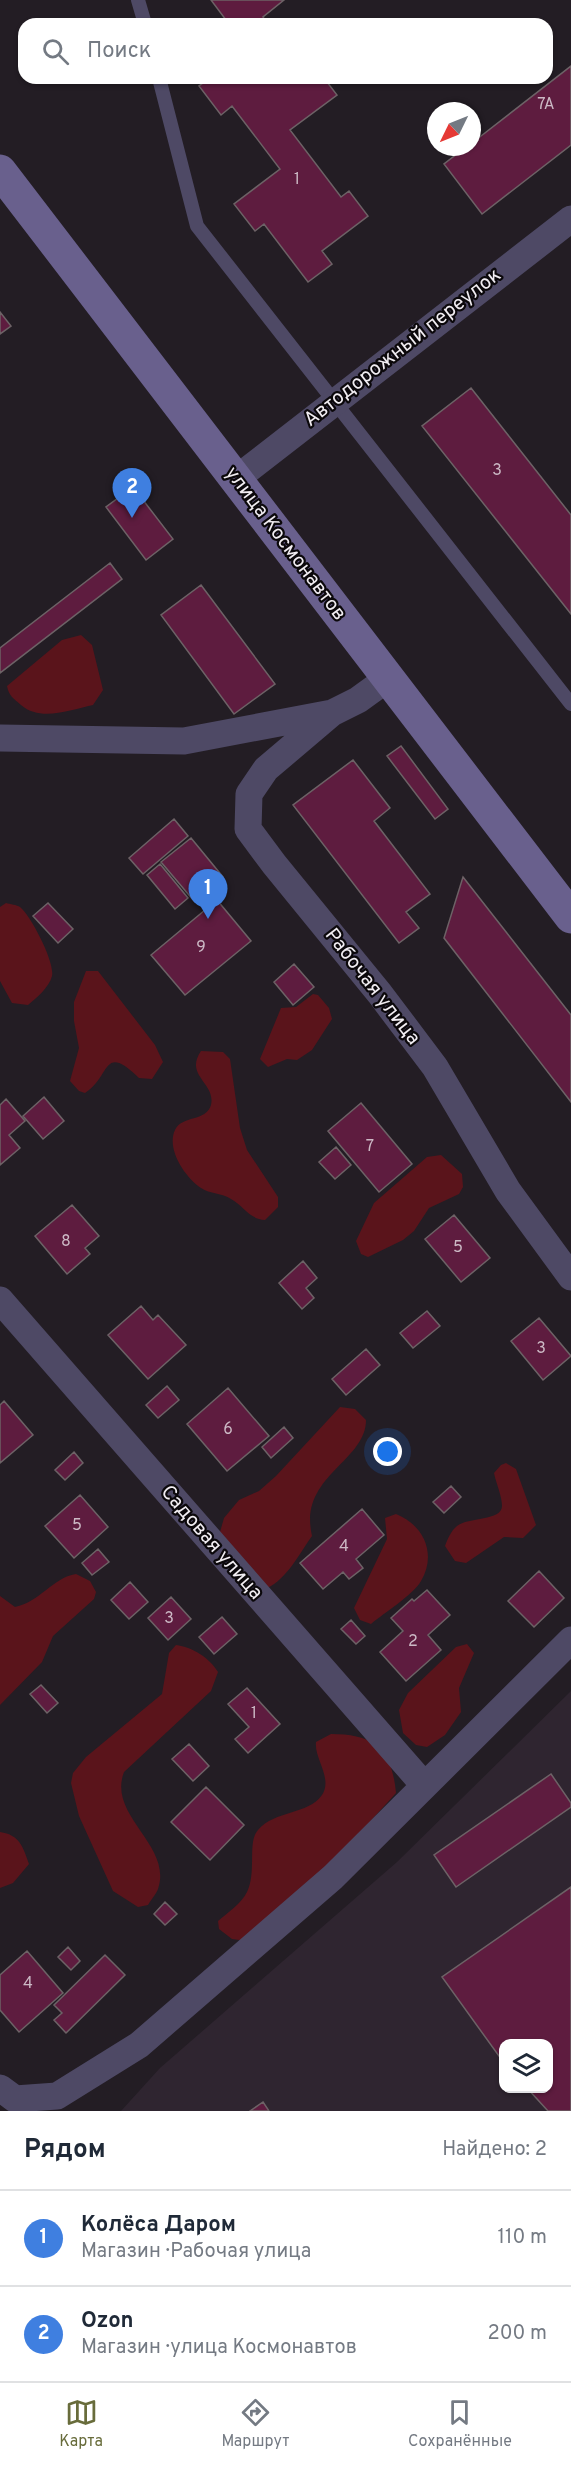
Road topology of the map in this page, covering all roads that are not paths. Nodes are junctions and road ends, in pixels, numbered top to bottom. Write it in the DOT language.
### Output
graph roads {
  1 [pos="138,0"];
  2 [pos="143,18"];
  3 [pos="161,84"];
  4 [pos="0,171"];
  5 [pos="571,219"];
  6 [pos="335,402"];
  7 [pos="236,479"];
  8 [pos="387,679"];
  9 [pos="571,704"];
  10 [pos="332,713"];
  11 [pos="0,738"];
  12 [pos="571,917"];
  13 [pos="571,1277"];
  14 [pos="0,1300"];
  15 [pos="571,1640"];
  16 [pos="424,1785"];
  17 [pos="8,2094"];
  1 -- 2 [label="lane"];
  3 -- 6 [label="lane"];
  4 -- 7 [label="main road, улица Космонавтов"];
  5 -- 6 [label="street, Автодорожный переулок"];
  6 -- 7 [label="street, Автодорожный переулок"];
  6 -- 9 [label="lane"];
  7 -- 8 [label="main road, улица Космонавтов"];
  8 -- 10 [label="street"];
  8 -- 12 [label="main road, улица Космонавтов"];
  10 -- 11 [label="street"];
  10 -- 13 [label="street, Рабочая улица"];
  14 -- 16 [label="street, Садовая улица"];
  15 -- 16 [label="street"];
  16 -- 17 [label="street"];
}
